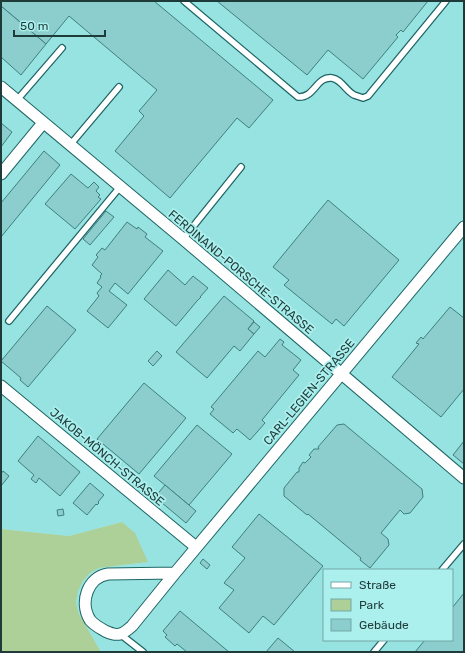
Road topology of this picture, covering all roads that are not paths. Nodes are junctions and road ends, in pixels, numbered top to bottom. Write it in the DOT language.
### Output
graph roads {
  1 [pos="184,1"];
  2 [pos="446,1"];
  3 [pos="62,48"];
  4 [pos="1,87"];
  5 [pos="119,87"];
  6 [pos="17,100"];
  7 [pos="43,123"];
  8 [pos="70,146"];
  9 [pos="241,167"];
  10 [pos="1,174"];
  11 [pos="120,187"];
  12 [pos="464,227"];
  13 [pos="183,239"];
  14 [pos="9,321"];
  15 [pos="341,374"];
  16 [pos="1,386"];
  17 [pos="464,478"];
  18 [pos="464,544"];
  19 [pos="196,548"];
  20 [pos="443,569"];
  21 [pos="175,573"];
  22 [pos="120,634"];
  23 [pos="383,641"];
  24 [pos="143,652"];
  25 [pos="374,652"];
  1 -- 2 [label="lane"];
  3 -- 6 [label="lane"];
  4 -- 6 [label="street, FERDINAND-PORSCHE-STRASSE"];
  5 -- 8 [label="lane"];
  6 -- 7 [label="street, FERDINAND-PORSCHE-STRASSE"];
  7 -- 8 [label="street, FERDINAND-PORSCHE-STRASSE"];
  7 -- 10 [label="street"];
  8 -- 11 [label="street, FERDINAND-PORSCHE-STRASSE"];
  9 -- 13 [label="lane"];
  11 -- 13 [label="street, FERDINAND-PORSCHE-STRASSE"];
  11 -- 14 [label="lane"];
  12 -- 15 [label="street, CARL-LEGIEN-STRASSE"];
  13 -- 15 [label="street, FERDINAND-PORSCHE-STRASSE"];
  15 -- 17 [label="street, FERDINAND-PORSCHE-STRASSE"];
  15 -- 19 [label="street, CARL-LEGIEN-STRASSE"];
  16 -- 19 [label="street, JAKOB-MÖNCH-STRASSE"];
  18 -- 20 [label="lane"];
  19 -- 21 [label="street, CARL-LEGIEN-STRASSE"];
  21 -- 22 [label="street, CARL-LEGIEN-STRASSE"];
  21 -- 22 [label="street"];
  22 -- 24 [label="lane"];
  23 -- 25 [label="lane"];
}
